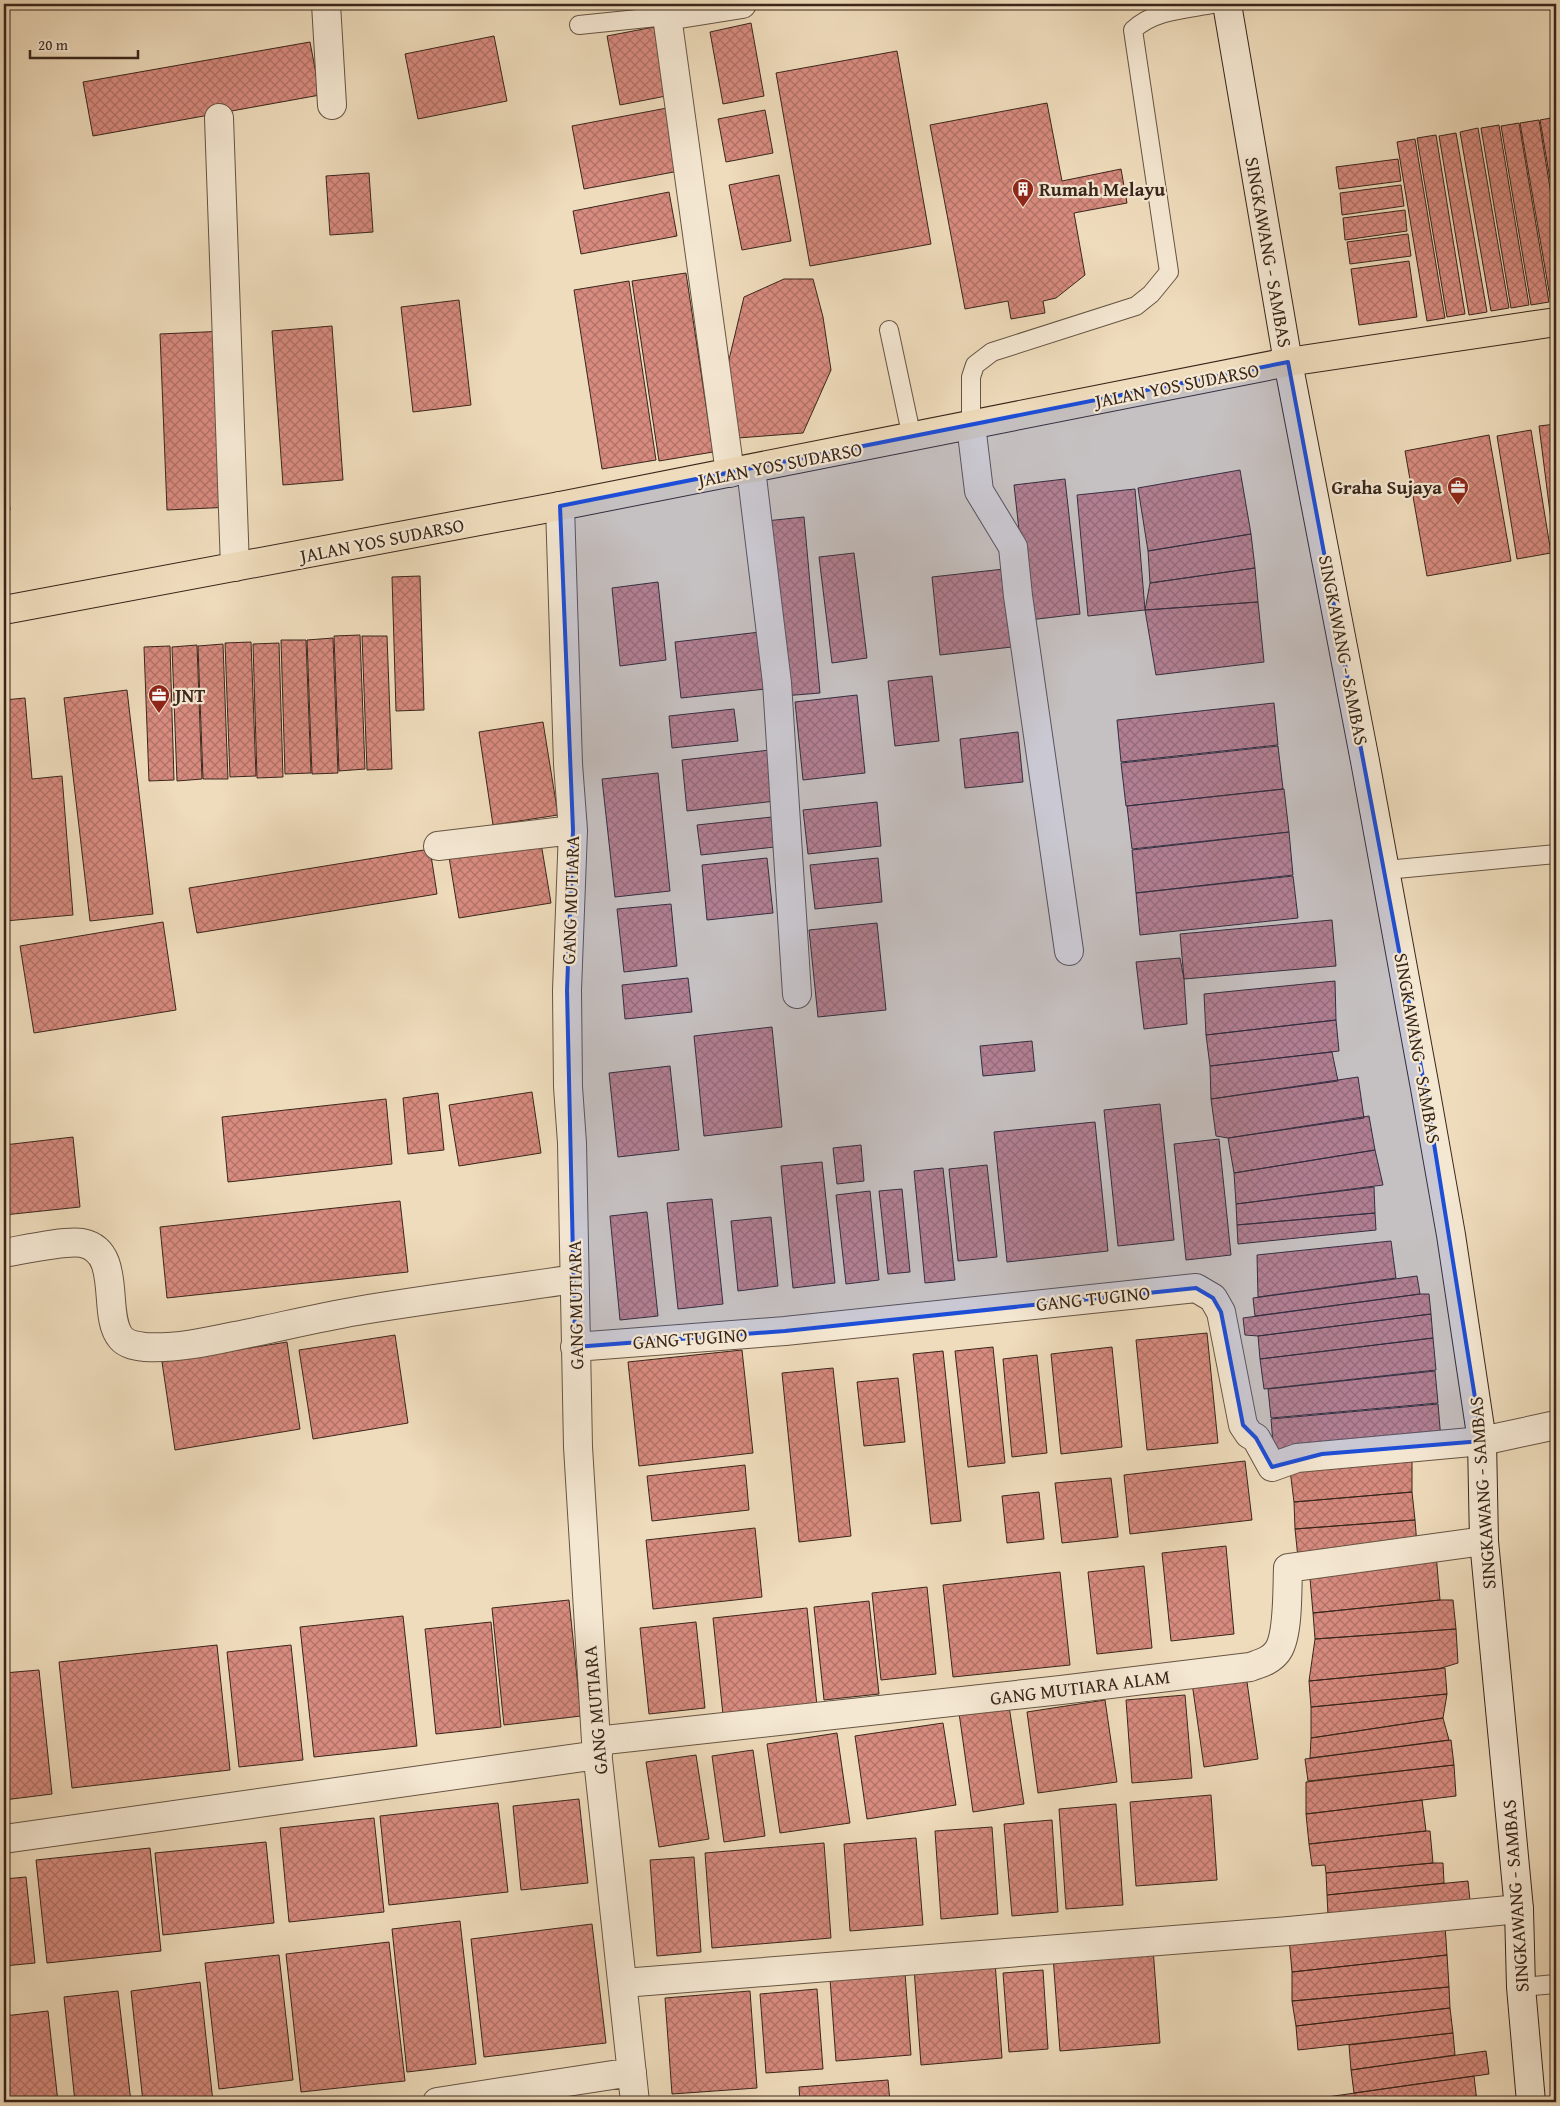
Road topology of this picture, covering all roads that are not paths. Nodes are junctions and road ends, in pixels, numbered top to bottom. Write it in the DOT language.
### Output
graph roads {
  1 [pos="326,4"];
  2 [pos="742,4"];
  3 [pos="1213,4"];
  4 [pos="1227,4"];
  5 [pos="667,16"];
  6 [pos="579,25"];
  7 [pos="332,105"];
  8 [pos="219,118"];
  9 [pos="1556,322"];
  10 [pos="889,330"];
  11 [pos="1288,362"];
  12 [pos="971,425"];
  13 [pos="912,438"];
  14 [pos="741,471"];
  15 [pos="560,506"];
  16 [pos="235,567"];
  17 [pos="4,610"];
  18 [pos="573,830"];
  19 [pos="438,846"];
  20 [pos="1556,854"];
  21 [pos="1386,870"];
  22 [pos="1069,951"];
  23 [pos="797,994"];
  24 [pos="4,1253"];
  25 [pos="574,1280"];
  26 [pos="575,1347"];
  27 [pos="1556,1425"];
  28 [pos="1482,1441"];
  29 [pos="1484,1541"];
  30 [pos="597,1748"];
  31 [pos="4,1839"];
  32 [pos="1519,1909"];
  33 [pos="623,1983"];
  34 [pos="1556,1984"];
  35 [pos="1521,1987"];
  36 [pos="632,2072"];
  37 [pos="437,2102"];
  38 [pos="634,2102"];
  39 [pos="1530,2102"];
  1 -- 7 [label="street"];
  2 -- 5 [label="street"];
  3 -- 12 [label="lane"];
  4 -- 11 [label="street, SINGKAWANG - SAMBAS"];
  5 -- 6 [label="lane"];
  5 -- 14 [label="street"];
  8 -- 16 [label="street"];
  9 -- 11 [label="main road, JALAN YOS SUDARSO"];
  10 -- 13 [label="lane"];
  11 -- 12 [label="main road, JALAN YOS SUDARSO"];
  11 -- 21 [label="street, SINGKAWANG - SAMBAS"];
  12 -- 13 [label="main road, JALAN YOS SUDARSO"];
  12 -- 22 [label="street"];
  13 -- 14 [label="main road, JALAN YOS SUDARSO"];
  14 -- 15 [label="main road, JALAN YOS SUDARSO"];
  14 -- 23 [label="street"];
  15 -- 16 [label="main road, JALAN YOS SUDARSO"];
  15 -- 18 [label="street, GANG MUTIARA"];
  16 -- 17 [label="main road, JALAN YOS SUDARSO"];
  18 -- 19 [label="street"];
  18 -- 25 [label="street, GANG MUTIARA"];
  20 -- 21 [label="lane"];
  21 -- 28 [label="street, SINGKAWANG - SAMBAS"];
  24 -- 25 [label="street"];
  25 -- 26 [label="street, GANG MUTIARA"];
  26 -- 28 [label="street, GANG TUGINO"];
  26 -- 30 [label="street, GANG MUTIARA"];
  27 -- 28 [label="street"];
  28 -- 29 [label="street, SINGKAWANG - SAMBAS"];
  29 -- 30 [label="street, GANG MUTIARA ALAM"];
  29 -- 32 [label="street, SINGKAWANG - SAMBAS"];
  30 -- 31 [label="street"];
  30 -- 33 [label="street, GANG MUTIARA"];
  32 -- 33 [label="street"];
  32 -- 35 [label="street, SINGKAWANG - SAMBAS"];
  33 -- 36 [label="street, GANG MUTIARA"];
  34 -- 35 [label="lane"];
  35 -- 39 [label="street, SINGKAWANG - SAMBAS"];
  36 -- 37 [label="street"];
  36 -- 38 [label="street, GANG MUTIARA"];
}
